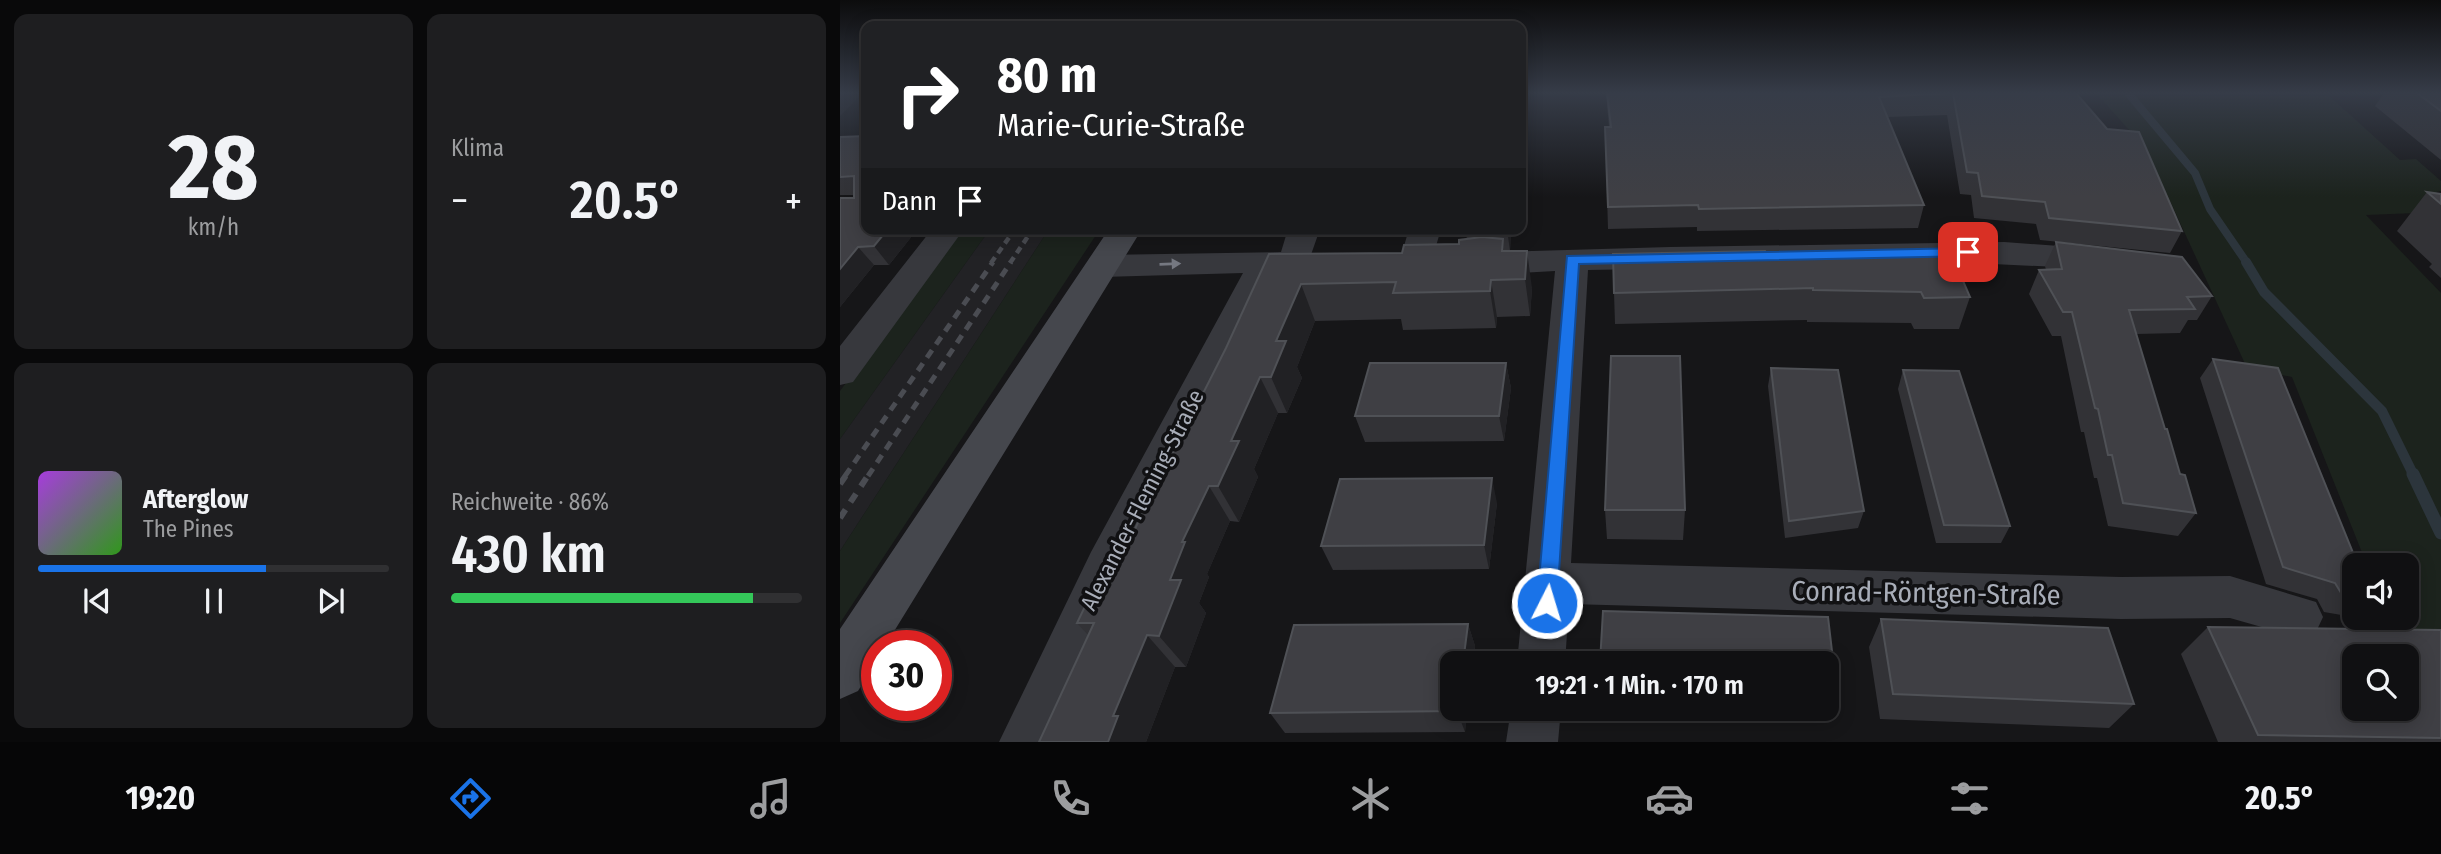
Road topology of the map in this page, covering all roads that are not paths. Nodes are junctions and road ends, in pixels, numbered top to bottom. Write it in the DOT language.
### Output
graph roads {
  1 [pos="944,235"];
  2 [pos="1122,235"];
  3 [pos="1300,235"];
  4 [pos="1429,235"];
  5 [pos="1572,259"];
  6 [pos="1280,262"];
  7 [pos="1329,263"];
  8 [pos="2135,263"];
  9 [pos="1101,266"];
  10 [pos="840,372"];
  11 [pos="1549,583"];
  12 [pos="2300,617"];
  13 [pos="1542,651"];
  14 [pos="840,674"];
  15 [pos="1535,721"];
  16 [pos="1026,742"];
  17 [pos="1532,742"];
  1 -- 10 [label="street"];
  2 -- 9 [label="main road"];
  3 -- 6 [label="street, Alexander-Fleming-Straße"];
  4 -- 5 [label="street"];
  5 -- 8 [label="street"];
  5 -- 11 [label="street"];
  6 -- 7 [label="street"];
  9 -- 6 [label="street, one-way"];
  6 -- 16 [label="street, Alexander-Fleming-Straße"];
  9 -- 14 [label="main road"];
  11 -- 12 [label="street, Conrad-Röntgen-Straße"];
  11 -- 13 [label="street"];
  15 -- 17 [label="street"];
}
